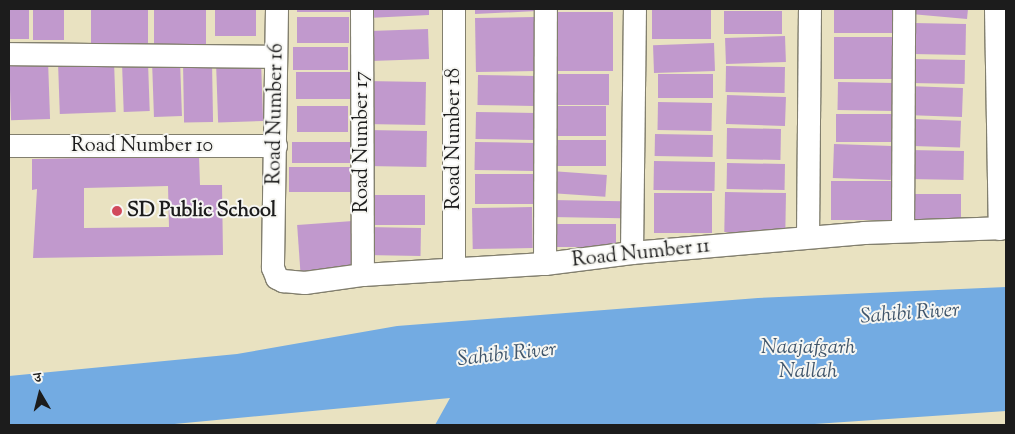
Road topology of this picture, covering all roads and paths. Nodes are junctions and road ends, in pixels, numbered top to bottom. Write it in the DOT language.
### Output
graph roads {
  1 [pos="277,9"];
  2 [pos="362,9"];
  3 [pos="454,9"];
  4 [pos="546,9"];
  5 [pos="635,9"];
  6 [pos="810,9"];
  7 [pos="904,9"];
  8 [pos="996,9"];
  9 [pos="9,54"];
  10 [pos="276,57"];
  11 [pos="9,146"];
  12 [pos="276,146"];
  13 [pos="1003,229"];
  14 [pos="903,231"];
  15 [pos="808,237"];
  16 [pos="632,253"];
  17 [pos="546,264"];
  18 [pos="454,269"];
  19 [pos="363,275"];
  20 [pos="277,278"];
  1 -- 10 [label="street, Road Number 16"];
  2 -- 19 [label="street, Road Number 17"];
  3 -- 18 [label="street, Road Number 18"];
  4 -- 17 [label="street"];
  5 -- 16 [label="street"];
  6 -- 15 [label="street"];
  7 -- 14 [label="street"];
  8 -- 13 [label="street"];
  9 -- 10 [label="street"];
  10 -- 12 [label="street, Road Number 16"];
  11 -- 12 [label="street, Road Number 10"];
  12 -- 20 [label="street, Road Number 16"];
  13 -- 14 [label="street, Road Number 11"];
  14 -- 15 [label="street, Road Number 11"];
  15 -- 16 [label="street, Road Number 11"];
  16 -- 17 [label="street, Road Number 11"];
  17 -- 18 [label="street, Road Number 11"];
  18 -- 19 [label="street, Road Number 11"];
  19 -- 20 [label="street, Road Number 11"];
}
